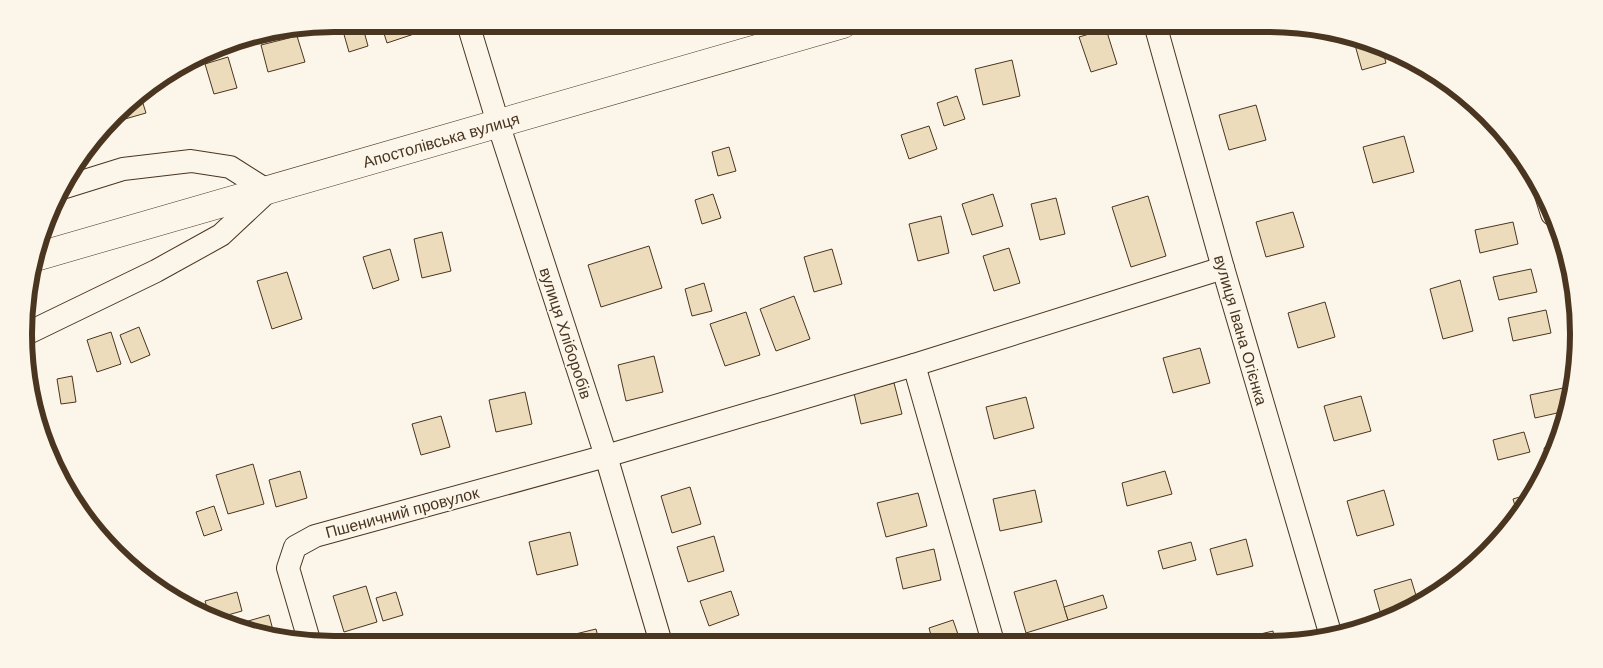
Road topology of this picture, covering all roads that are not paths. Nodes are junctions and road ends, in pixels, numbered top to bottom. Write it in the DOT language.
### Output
graph roads {
  1 [pos="470,32"];
  2 [pos="815,32"];
  3 [pos="1157,32"];
  4 [pos="498,123"];
  5 [pos="72,185"];
  6 [pos="268,191"];
  7 [pos="43,255"];
  8 [pos="1223,268"];
  9 [pos="32,331"];
  10 [pos="914,365"];
  11 [pos="606,456"];
  12 [pos="1329,630"];
  13 [pos="307,634"];
  14 [pos="659,636"];
  15 [pos="991,636"];
  1 -- 4 [label="street, вулиця Хліборобів"];
  2 -- 4 [label="street, Апостолівська вулиця"];
  3 -- 8 [label="street, вулиця Івана Огієнка"];
  4 -- 6 [label="street, Апостолівська вулиця"];
  4 -- 11 [label="street, вулиця Хліборобів"];
  5 -- 6 [label="street"];
  6 -- 7 [label="street, Апостолівська вулиця"];
  6 -- 9 [label="street"];
  8 -- 10 [label="street, Пшеничний провулок"];
  8 -- 12 [label="street, вулиця Івана Огієнка"];
  10 -- 11 [label="street, Пшеничний провулок"];
  10 -- 15 [label="street"];
  11 -- 13 [label="street, Пшеничний провулок"];
  11 -- 14 [label="street, вулиця Хліборобів"];
}
